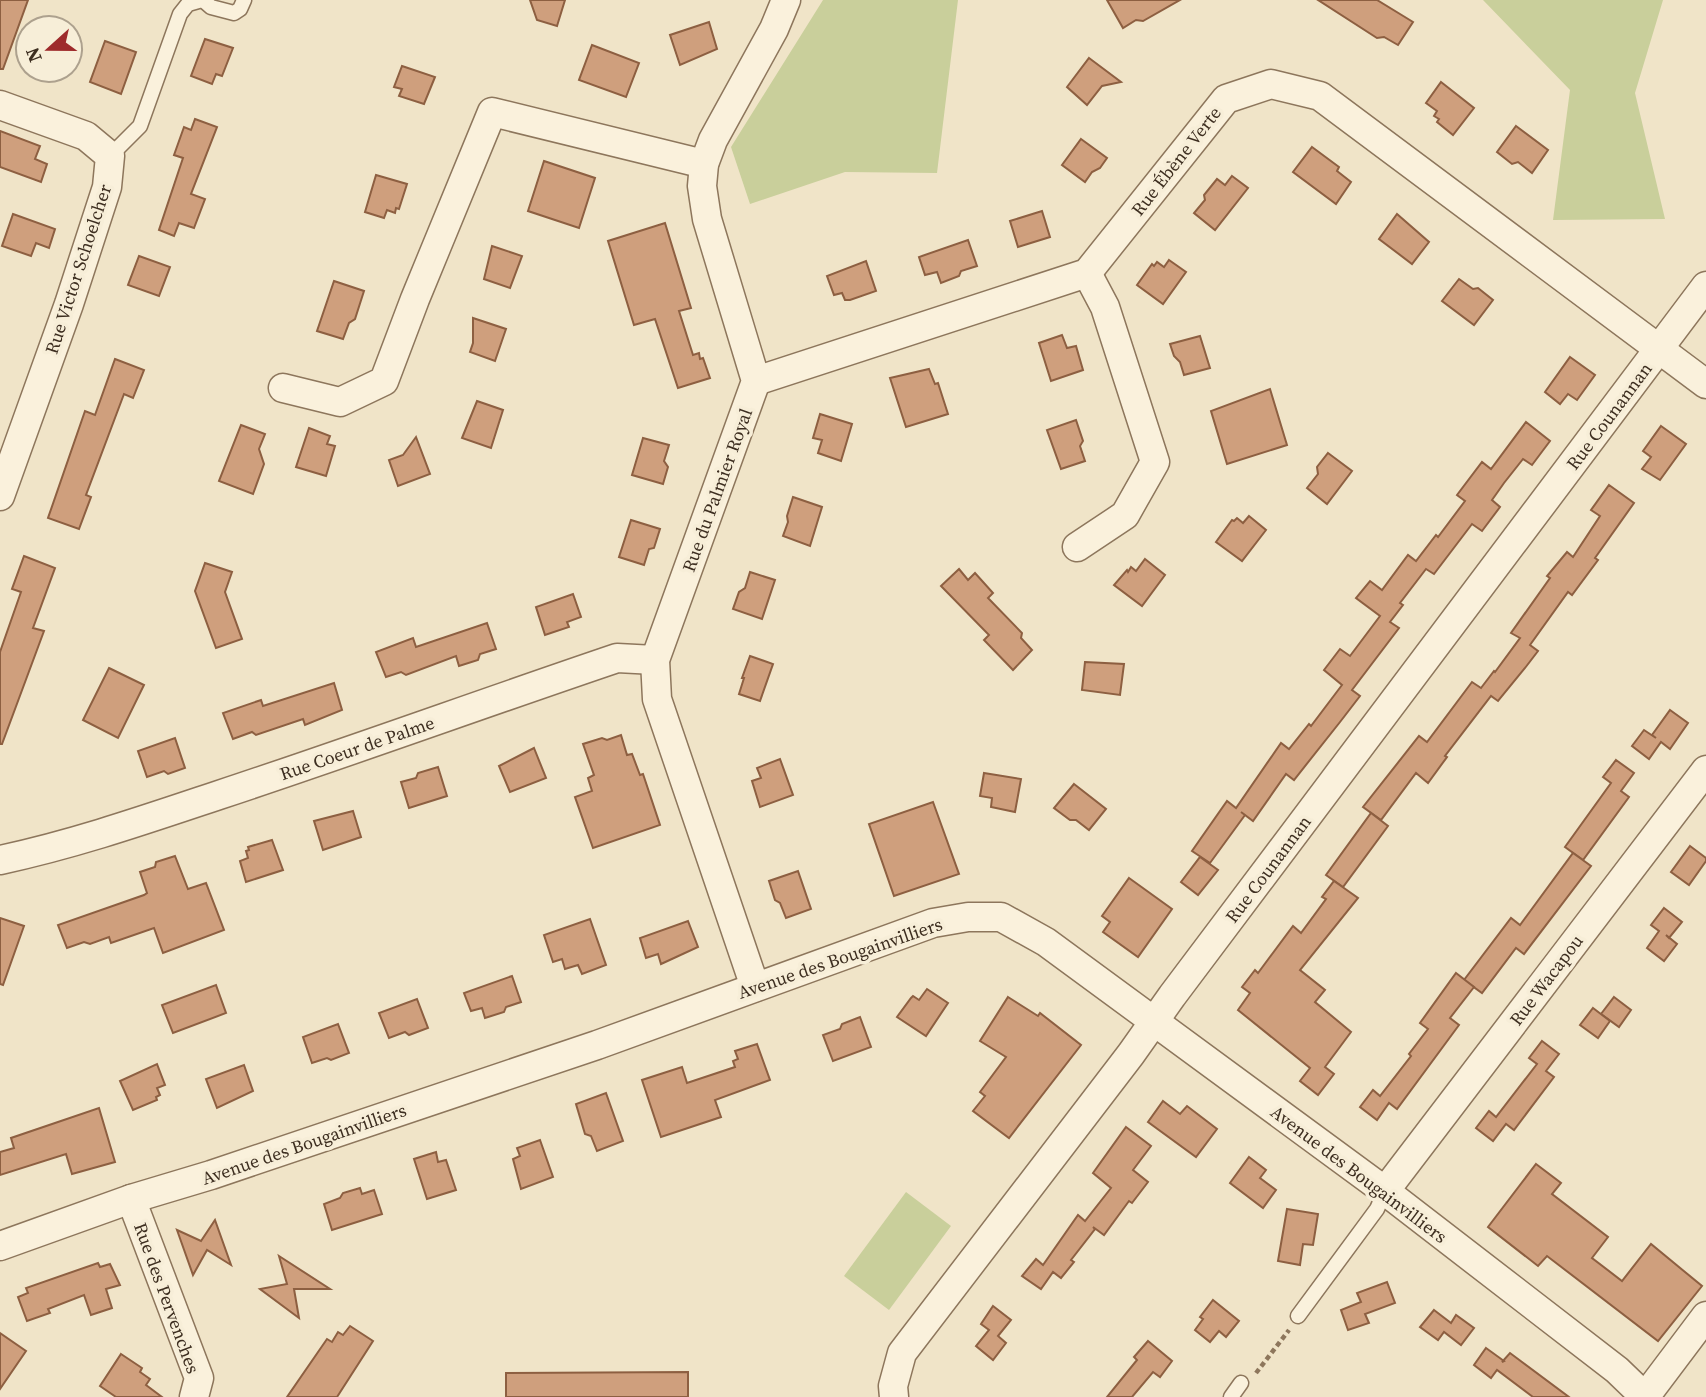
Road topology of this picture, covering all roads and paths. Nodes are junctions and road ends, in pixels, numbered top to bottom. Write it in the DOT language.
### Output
graph roads {
  1 [pos="203,0"];
  2 [pos="244,0"];
  3 [pos="786,0"];
  4 [pos="0,106"];
  5 [pos="110,156"];
  6 [pos="704,164"];
  7 [pos="1087,273"];
  8 [pos="1706,286"];
  9 [pos="1660,348"];
  10 [pos="756,381"];
  11 [pos="1706,384"];
  12 [pos="282,388"];
  13 [pos="0,496"];
  14 [pos="1077,547"];
  15 [pos="655,660"];
  16 [pos="1706,770"];
  17 [pos="0,860"];
  18 [pos="755,987"];
  19 [pos="1154,1023"];
  20 [pos="1385,1191"];
  21 [pos="131,1199"];
  22 [pos="0,1246"];
  23 [pos="1298,1316"];
  24 [pos="1706,1316"];
  25 [pos="1241,1383"];
  26 [pos="194,1397"];
  27 [pos="894,1397"];
  28 [pos="1231,1397"];
  29 [pos="1645,1397"];
  1 -- 2 [label="lane"];
  1 -- 5 [label="lane"];
  3 -- 6 [label="street"];
  4 -- 5 [label="street"];
  5 -- 13 [label="street, Rue Victor Schoelcher"];
  6 -- 10 [label="street"];
  6 -- 12 [label="street"];
  7 -- 9 [label="street, Rue Ébène Verte"];
  7 -- 10 [label="street"];
  7 -- 14 [label="street"];
  8 -- 9 [label="street, Rue Counannan"];
  9 -- 11 [label="street, Rue Ébène Verte"];
  9 -- 19 [label="street, Rue Counannan"];
  10 -- 15 [label="street, Rue du Palmier Royal"];
  15 -- 17 [label="street, Rue Coeur de Palme"];
  15 -- 18 [label="street, Rue du Palmier Royal"];
  16 -- 20 [label="street, Rue Wacapou"];
  18 -- 19 [label="street, Avenue des Bougainvilliers"];
  18 -- 21 [label="street, Avenue des Bougainvilliers"];
  19 -- 20 [label="street, Avenue des Bougainvilliers"];
  19 -- 27 [label="street, Rue Counannan"];
  20 -- 23 [label="lane"];
  20 -- 29 [label="street, Avenue des Bougainvilliers"];
  21 -- 22 [label="street, Avenue des Bougainvilliers"];
  21 -- 26 [label="street, Rue des Pervenches"];
  23 -- 25 [label="path"];
  24 -- 29 [label="street"];
  25 -- 28 [label="lane"];
}
